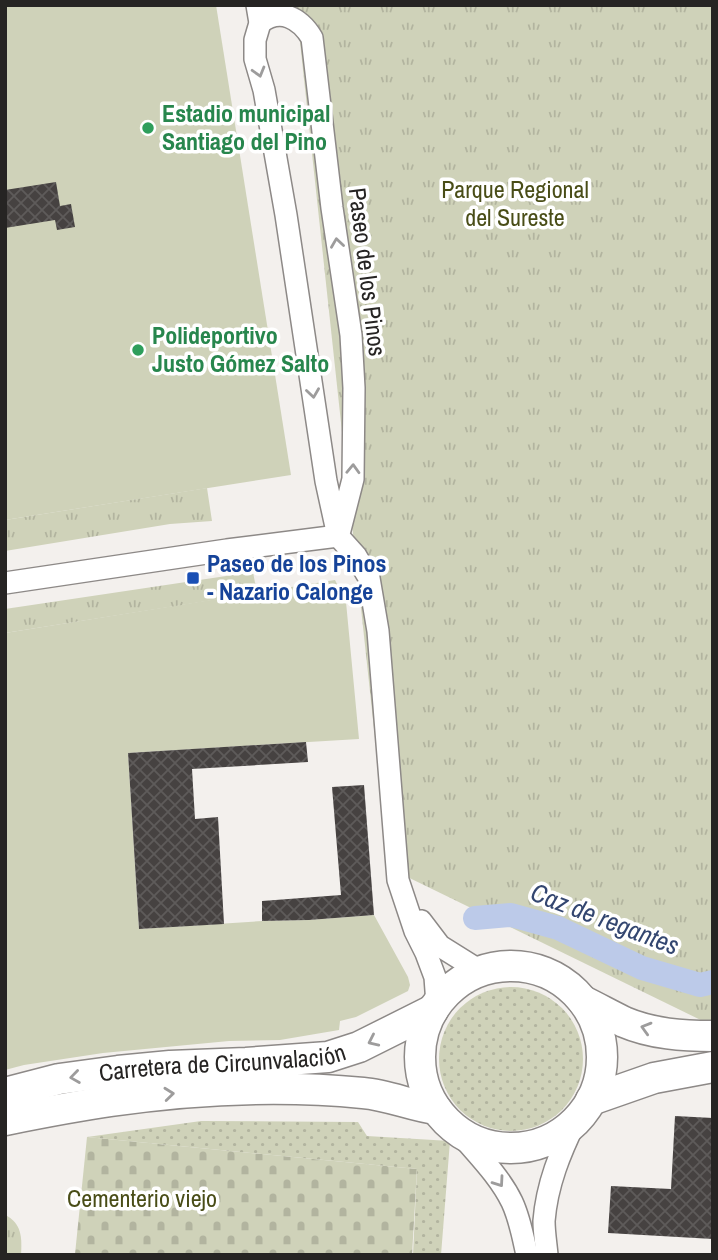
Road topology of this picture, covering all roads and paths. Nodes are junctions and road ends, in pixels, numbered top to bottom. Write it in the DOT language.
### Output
graph roads {
  1 [pos="292,13"];
  2 [pos="259,14"];
  3 [pos="338,536"];
  4 [pos="5,583"];
  5 [pos="404,901"];
  6 [pos="480,971"];
  7 [pos="583,1001"];
  8 [pos="435,1007"];
  9 [pos="713,1037"];
  10 [pos="713,1067"];
  11 [pos="5,1093"];
  12 [pos="583,1110"];
  13 [pos="446,1119"];
  14 [pos="5,1120"];
  15 [pos="527,1255"];
  16 [pos="547,1255"];
  1 -- 2 [label="street, Paseo de los Pinos"];
  3 -- 1 [label="street, Paseo de los Pinos, one-way"];
  2 -- 3 [label="street, Paseo de los Pinos, one-way"];
  3 -- 4 [label="street"];
  3 -- 5 [label="street, Paseo de los Pinos"];
  5 -- 6 [label="street, Paseo de los Pinos"];
  5 -- 8 [label="street, Paseo de los Pinos"];
  6 -- 7 [label="main road"];
  6 -- 8 [label="main road"];
  9 -- 7 [label="main road, one-way"];
  7 -- 12 [label="main road"];
  8 -- 11 [label="main road, Carretera de Circunvalación, one-way"];
  8 -- 13 [label="main road"];
  10 -- 12 [label="main road"];
  12 -- 13 [label="main road"];
  12 -- 16 [label="street"];
  14 -- 13 [label="main road, Carretera de Circunvalación, one-way"];
  13 -- 15 [label="street, one-way"];
}
